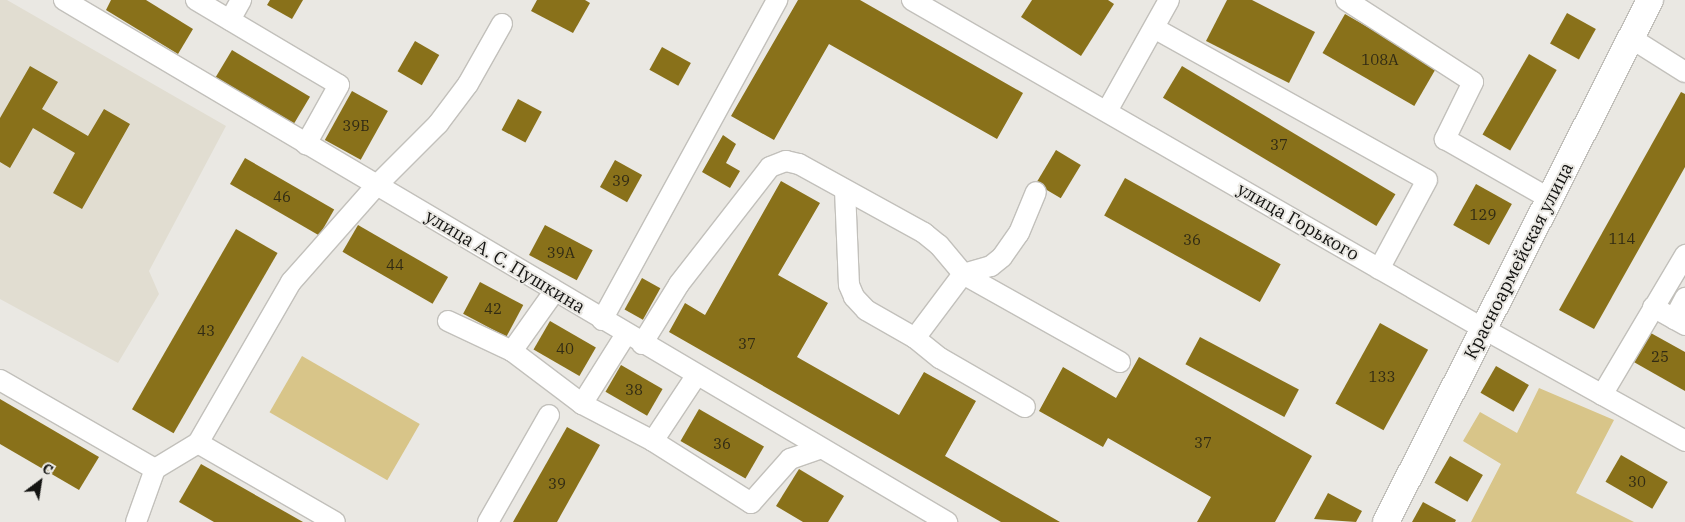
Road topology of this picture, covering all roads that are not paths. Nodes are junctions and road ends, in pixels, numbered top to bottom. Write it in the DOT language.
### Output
graph roads {
  1 [pos="64,0"];
  2 [pos="196,0"];
  3 [pos="241,0"];
  4 [pos="777,0"];
  5 [pos="912,0"];
  6 [pos="1169,0"];
  7 [pos="1346,0"];
  8 [pos="1650,0"];
  9 [pos="230,20"];
  10 [pos="502,24"];
  11 [pos="1154,28"];
  12 [pos="1631,38"];
  13 [pos="1685,72"];
  14 [pos="1107,112"];
  15 [pos="306,144"];
  16 [pos="376,186"];
  17 [pos="845,190"];
  18 [pos="1036,192"];
  19 [pos="1550,200"];
  20 [pos="1685,255"];
  21 [pos="1379,269"];
  22 [pos="963,274"];
  23 [pos="554,292"];
  24 [pos="1685,298"];
  25 [pos="1653,307"];
  26 [pos="602,320"];
  27 [pos="448,321"];
  28 [pos="1679,322"];
  29 [pos="1484,330"];
  30 [pos="915,338"];
  31 [pos="634,339"];
  32 [pos="512,351"];
  33 [pos="1120,362"];
  34 [pos="696,376"];
  35 [pos="0,380"];
  36 [pos="1602,395"];
  37 [pos="582,404"];
  38 [pos="1025,407"];
  39 [pos="549,414"];
  40 [pos="1685,441"];
  41 [pos="654,442"];
  42 [pos="198,443"];
  43 [pos="819,449"];
  44 [pos="155,469"];
  45 [pos="136,522"];
  46 [pos="336,522"];
  47 [pos="488,522"];
  48 [pos="947,522"];
  49 [pos="1386,522"];
  1 -- 15 [label="street, улица А. С. Пушкина"];
  2 -- 9 [label="street"];
  3 -- 9 [label="street"];
  4 -- 26 [label="street"];
  5 -- 14 [label="street, улица Горького"];
  6 -- 11 [label="street"];
  7 -- 19 [label="street"];
  8 -- 12 [label="main road, Красноармейская улица"];
  9 -- 15 [label="street"];
  10 -- 16 [label="street"];
  11 -- 14 [label="street"];
  11 -- 21 [label="street"];
  12 -- 13 [label="street"];
  12 -- 19 [label="main road, Красноармейская улица"];
  14 -- 21 [label="street, улица Горького"];
  15 -- 16 [label="street, улица А. С. Пушкина"];
  16 -- 23 [label="street, улица А. С. Пушкина"];
  16 -- 42 [label="street"];
  17 -- 22 [label="street"];
  17 -- 30 [label="street"];
  17 -- 31 [label="street"];
  18 -- 22 [label="street"];
  19 -- 29 [label="main road, Красноармейская улица"];
  20 -- 25 [label="street"];
  21 -- 29 [label="street, улица Горького"];
  22 -- 30 [label="street"];
  22 -- 33 [label="street"];
  23 -- 26 [label="street, улица А. С. Пушкина"];
  23 -- 32 [label="street"];
  24 -- 28 [label="street"];
  25 -- 28 [label="street"];
  25 -- 36 [label="street"];
  26 -- 31 [label="street, улица А. С. Пушкина"];
  27 -- 32 [label="street"];
  29 -- 36 [label="street, улица Горького"];
  29 -- 49 [label="main road, Красноармейская улица"];
  30 -- 38 [label="street"];
  31 -- 34 [label="street, улица А. С. Пушкина"];
  31 -- 37 [label="street"];
  32 -- 37 [label="street"];
  34 -- 41 [label="street"];
  34 -- 43 [label="street, улица А. С. Пушкина"];
  35 -- 44 [label="street"];
  36 -- 40 [label="street, улица Горького"];
  37 -- 41 [label="street"];
  39 -- 47 [label="street"];
  41 -- 43 [label="street"];
  42 -- 44 [label="street"];
  42 -- 46 [label="street"];
  43 -- 48 [label="street, улица А. С. Пушкина"];
  44 -- 45 [label="street"];
}
